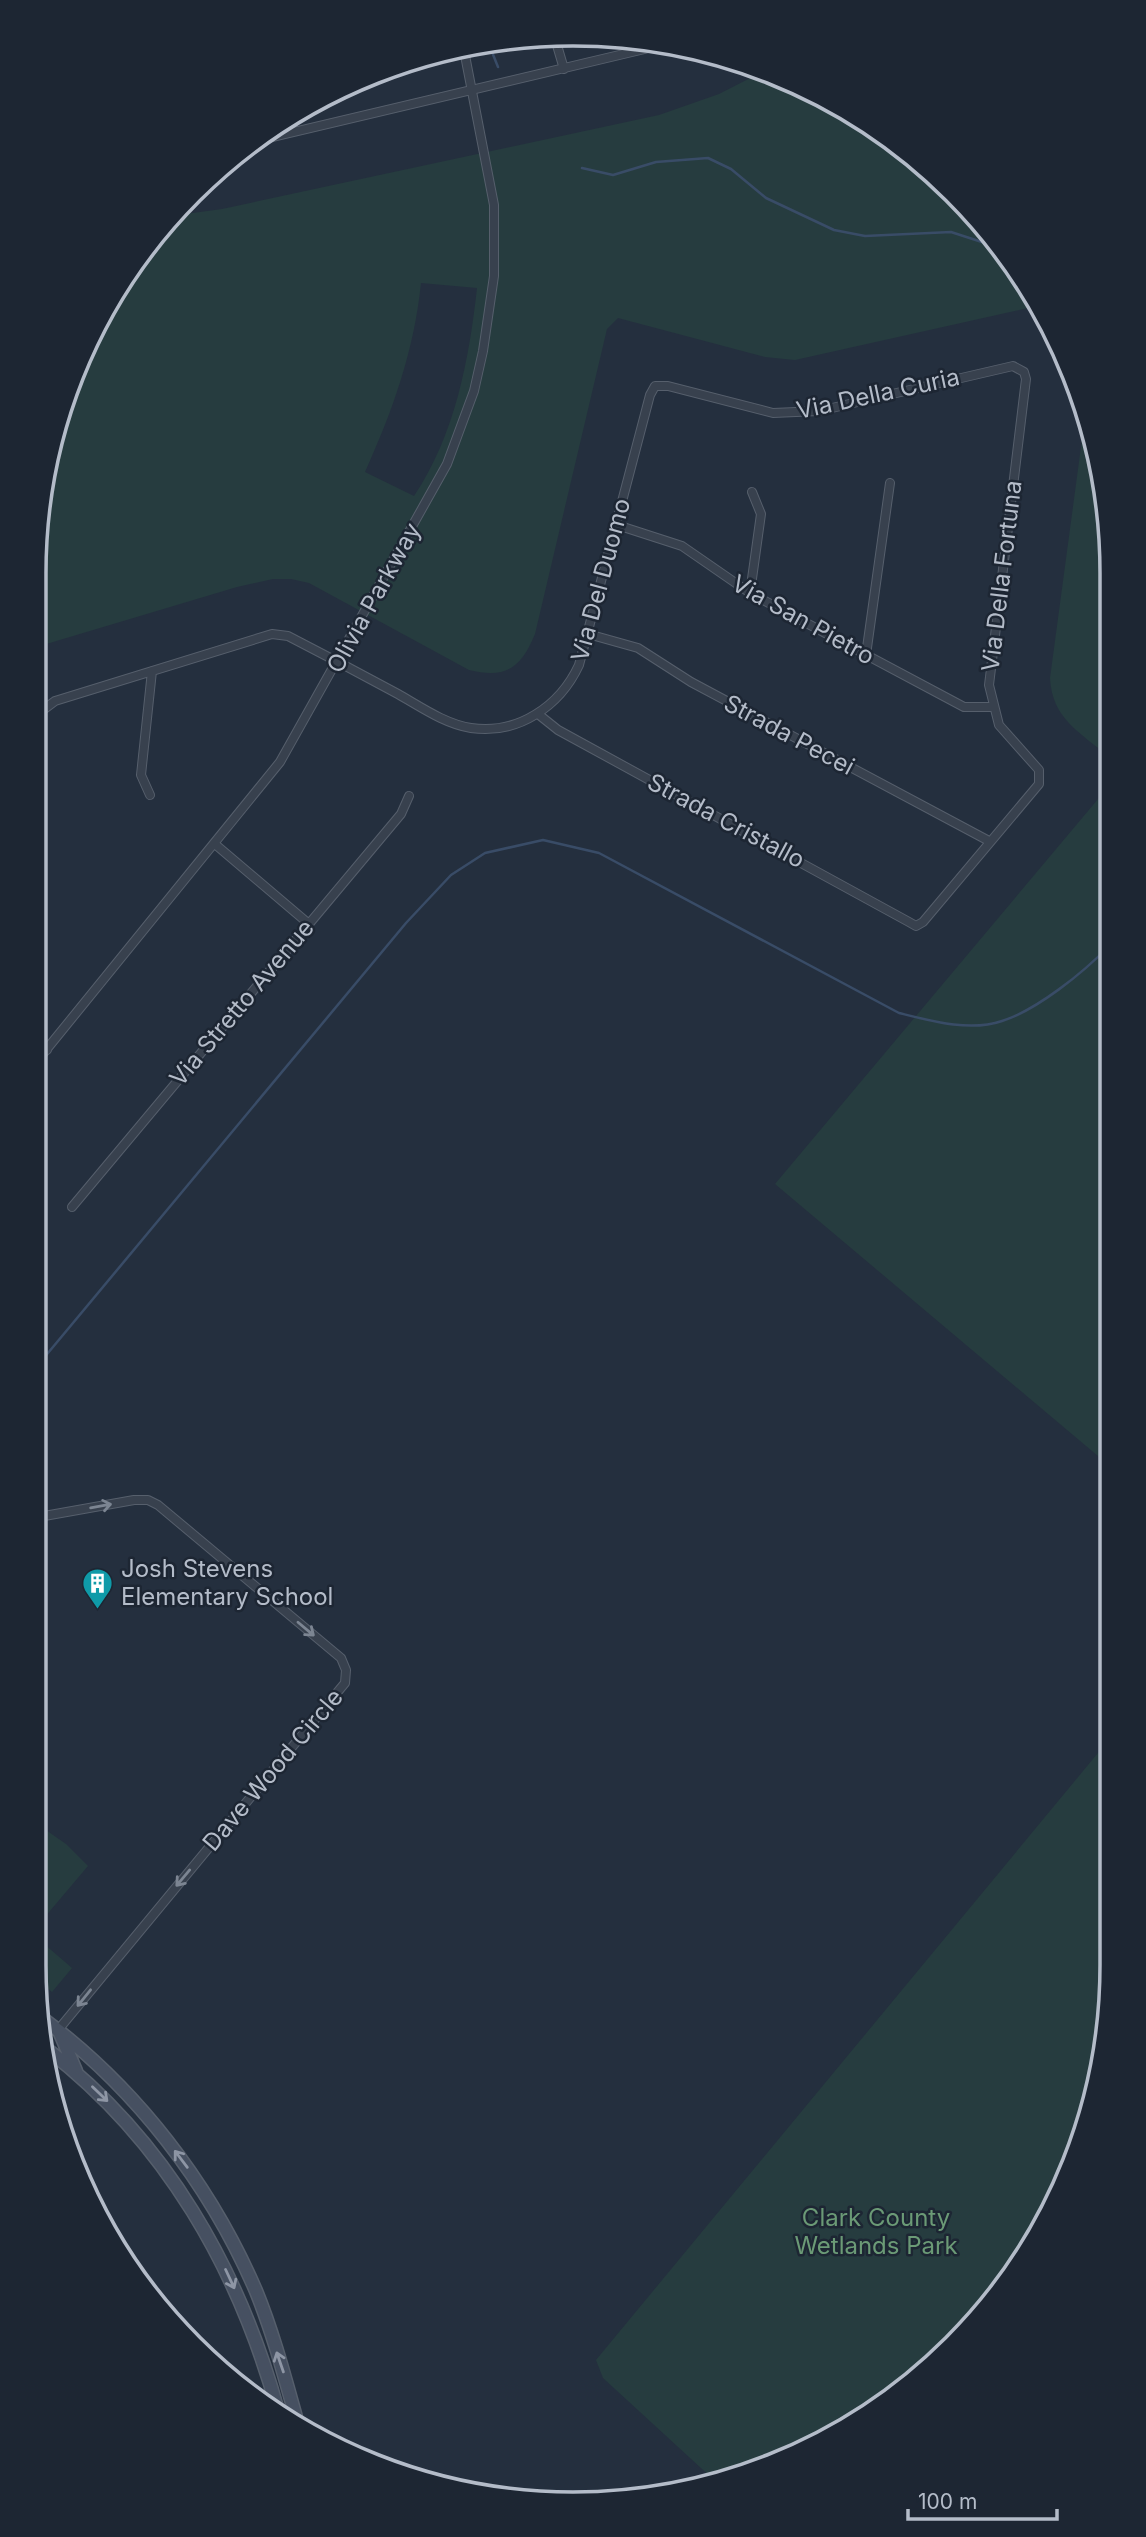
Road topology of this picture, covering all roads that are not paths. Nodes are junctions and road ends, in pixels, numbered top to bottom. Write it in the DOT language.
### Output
graph roads {
  1 [pos="557,46"];
  2 [pos="642,50"];
  3 [pos="466,57"];
  4 [pos="564,69"];
  5 [pos="473,88"];
  6 [pos="278,135"];
  7 [pos="1020,368"];
  8 [pos="655,386"];
  9 [pos="890,483"];
  10 [pos="752,492"];
  11 [pos="617,525"];
  12 [pos="750,593"];
  13 [pos="587,634"];
  14 [pos="866,655"];
  15 [pos="339,662"];
  16 [pos="152,671"];
  17 [pos="992,707"];
  18 [pos="46,708"];
  19 [pos="538,714"];
  20 [pos="150,795"];
  21 [pos="409,796"];
  22 [pos="989,841"];
  23 [pos="216,845"];
  24 [pos="309,923"];
  25 [pos="47,1050"];
  26 [pos="72,1207"];
  27 [pos="46,1516"];
  28 [pos="49,2023"];
  29 [pos="58,2030"];
  30 [pos="54,2055"];
  31 [pos="77,2073"];
  32 [pos="274,2398"];
  33 [pos="294,2412"];
  1 -- 4 [label="street"];
  2 -- 4 [label="street"];
  3 -- 5 [label="street, Olivia Parkway"];
  4 -- 5 [label="street"];
  5 -- 6 [label="street"];
  5 -- 15 [label="street, Olivia Parkway"];
  7 -- 8 [label="street, Via Della Curia"];
  7 -- 17 [label="street, Via Della Fortuna"];
  8 -- 11 [label="street, Via Del Duomo"];
  9 -- 14 [label="street"];
  10 -- 12 [label="street"];
  11 -- 12 [label="street, Via San Pietro"];
  11 -- 13 [label="street, Via Del Duomo"];
  12 -- 14 [label="street, Via San Pietro"];
  13 -- 19 [label="street, Via Del Duomo"];
  13 -- 22 [label="street, Strada Pecei"];
  14 -- 17 [label="street, Via San Pietro"];
  15 -- 16 [label="street, Via Del Duomo"];
  15 -- 19 [label="street, Via Del Duomo"];
  15 -- 23 [label="street, Olivia Parkway"];
  16 -- 18 [label="street, Via Del Duomo"];
  16 -- 20 [label="street"];
  17 -- 22 [label="street, Via Della Fortuna"];
  19 -- 22 [label="street, Strada Cristallo"];
  21 -- 24 [label="street, Via Stretto Avenue"];
  23 -- 24 [label="street"];
  23 -- 25 [label="street, Olivia Parkway"];
  24 -- 26 [label="street, Via Stretto Avenue"];
  27 -- 29 [label="street, Dave Wood Circle, one-way"];
  28 -- 29 [label="main road"];
  29 -- 31 [label="main road"];
  33 -- 29 [label="main road, one-way"];
  30 -- 31 [label="main road"];
  31 -- 32 [label="main road, one-way"];
}
